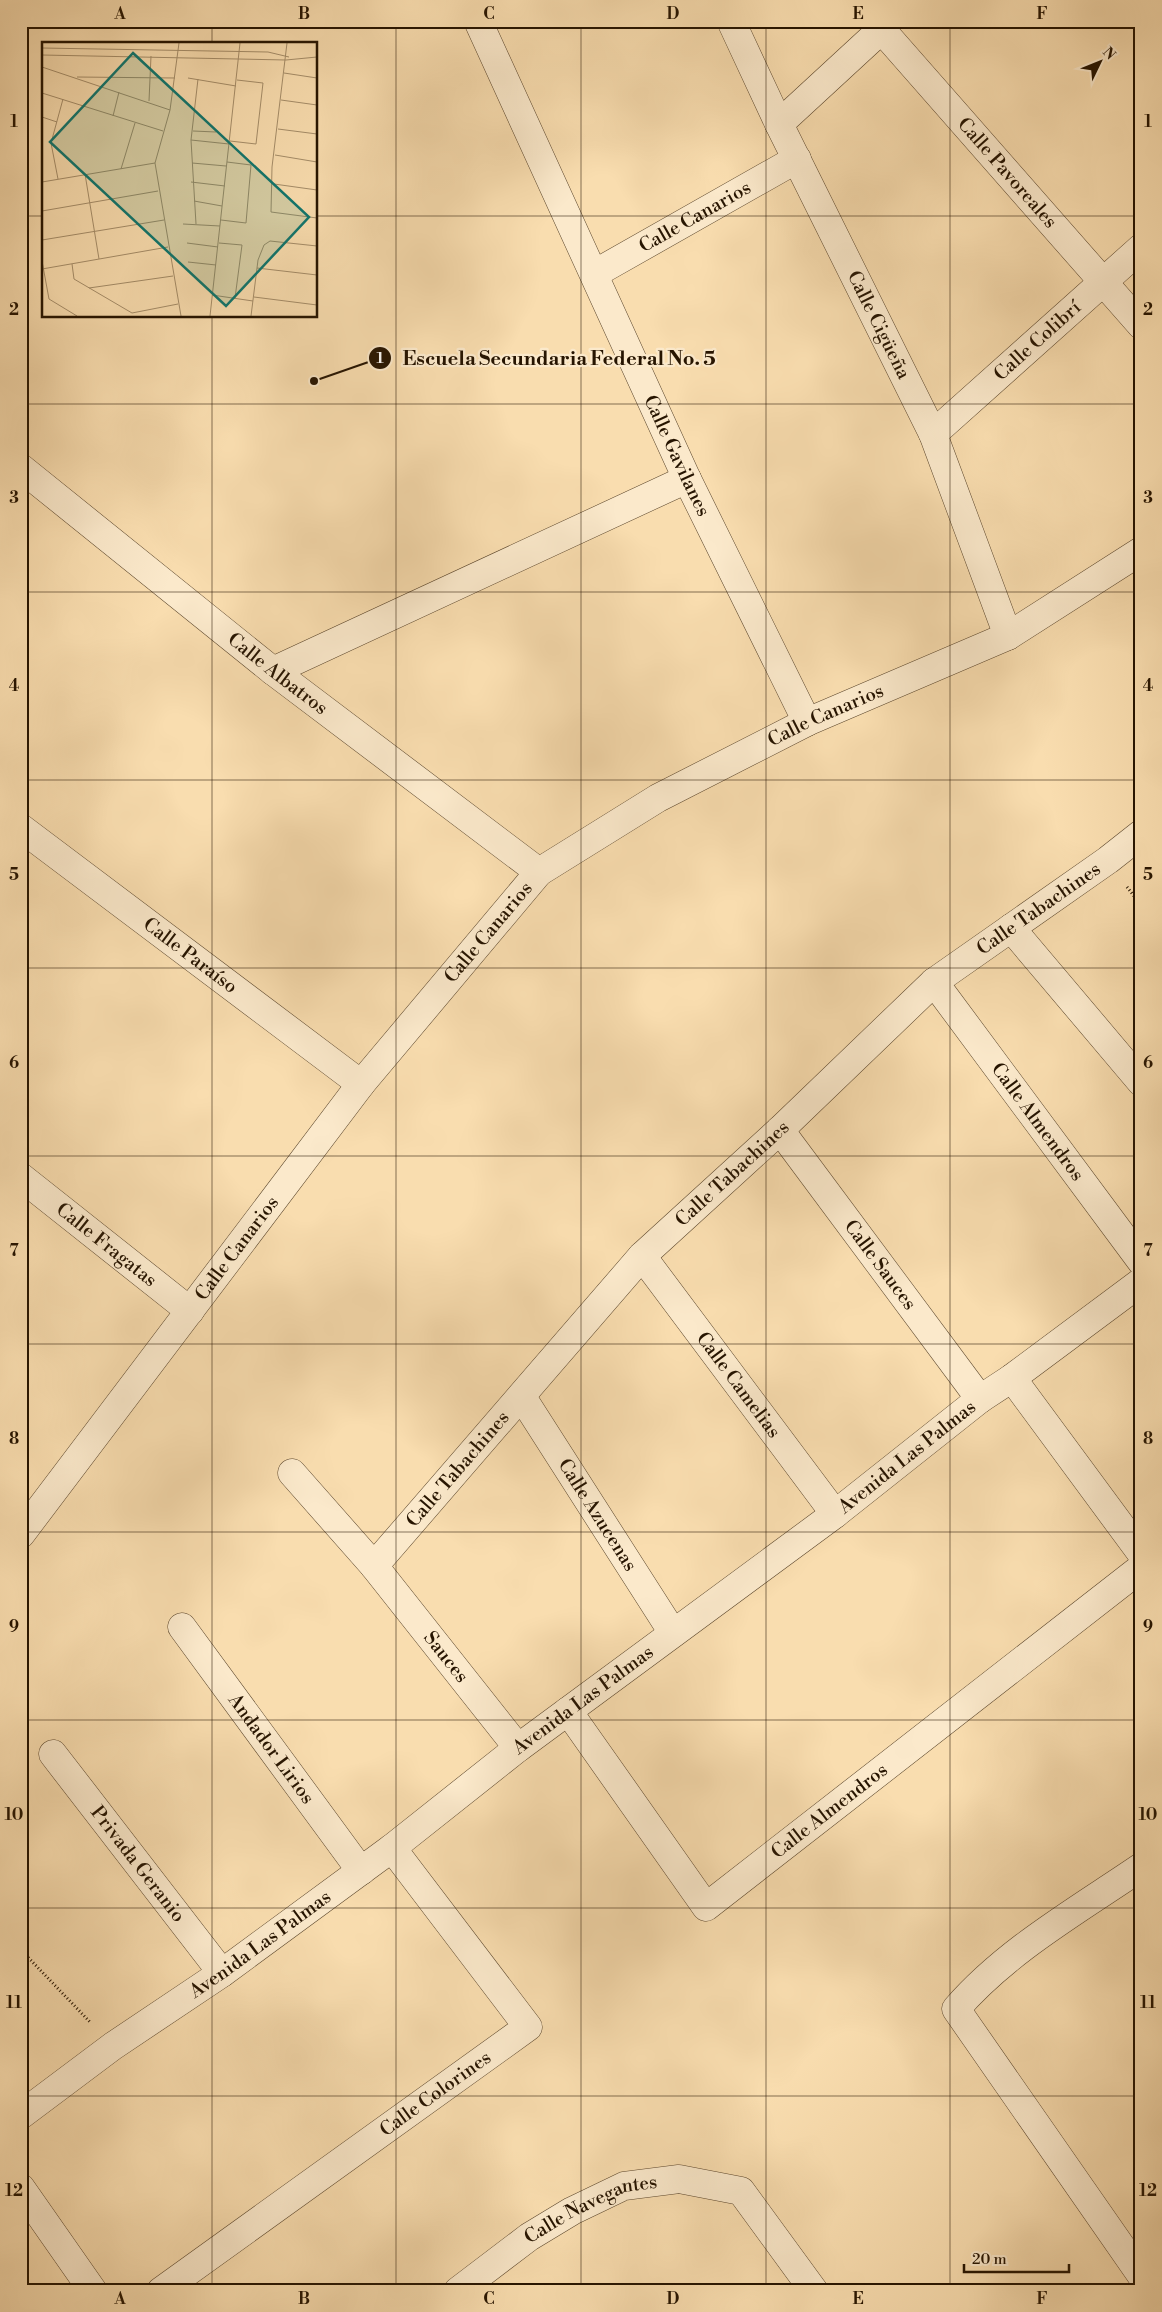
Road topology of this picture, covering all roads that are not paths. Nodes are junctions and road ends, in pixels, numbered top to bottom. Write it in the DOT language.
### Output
graph roads {
  1 [pos="478,21"];
  2 [pos="731,21"];
  3 [pos="878,25"];
  4 [pos="779,124"];
  5 [pos="797,159"];
  6 [pos="1141,248"];
  7 [pos="594,274"];
  8 [pos="1102,282"];
  9 [pos="1141,326"];
  10 [pos="933,434"];
  11 [pos="21,468"];
  12 [pos="687,479"];
  13 [pos="1141,550"];
  14 [pos="1008,636"];
  15 [pos="273,671"];
  16 [pos="807,722"];
  17 [pos="21,828"];
  18 [pos="1141,834"];
  19 [pos="539,872"];
  20 [pos="1011,928"];
  21 [pos="934,982"];
  22 [pos="1141,1082"];
  23 [pos="361,1084"];
  24 [pos="780,1130"];
  25 [pos="21,1177"];
  26 [pos="642,1256"];
  27 [pos="1141,1260"];
  28 [pos="1141,1282"];
  29 [pos="190,1311"];
  30 [pos="1012,1378"];
  31 [pos="522,1397"];
  32 [pos="980,1399"];
  33 [pos="292,1473"];
  34 [pos="835,1514"];
  35 [pos="24,1523"];
  36 [pos="1141,1553"];
  37 [pos="374,1566"];
  38 [pos="1141,1568"];
  39 [pos="182,1627"];
  40 [pos="673,1633"];
  41 [pos="568,1711"];
  42 [pos="518,1748"];
  43 [pos="52,1754"];
  44 [pos="392,1848"];
  45 [pos="1141,1867"];
  46 [pos="361,1871"];
  47 [pos="222,1973"];
  48 [pos="21,2115"];
  49 [pos="21,2188"];
  50 [pos="1141,2275"];
  51 [pos="464,2289"];
  52 [pos="93,2291"];
  53 [pos="161,2291"];
  54 [pos="814,2291"];
  1 -- 7 [label="street, Calle Gavilanes"];
  2 -- 4 [label="street, Calle Cigüeña"];
  3 -- 4 [label="street"];
  3 -- 8 [label="street, Calle Pavoreales"];
  4 -- 5 [label="street, Calle Cigüeña"];
  5 -- 7 [label="street, Calle Canarios"];
  5 -- 10 [label="street, Calle Cigüeña"];
  6 -- 8 [label="street, Calle Colibrí"];
  7 -- 12 [label="street, Calle Gavilanes"];
  8 -- 9 [label="street, Calle Pavoreales"];
  8 -- 10 [label="street, Calle Colibrí"];
  10 -- 14 [label="street, Calle Cigüeña"];
  11 -- 15 [label="street, Calle Albatros"];
  12 -- 15 [label="street"];
  12 -- 16 [label="street, Calle Gavilanes"];
  13 -- 14 [label="street, Calle Canarios"];
  14 -- 16 [label="street, Calle Canarios"];
  15 -- 19 [label="street, Calle Albatros"];
  16 -- 19 [label="street, Calle Canarios"];
  17 -- 23 [label="street, Calle Paraíso"];
  18 -- 20 [label="street, Calle Tabachines"];
  19 -- 23 [label="street, Calle Canarios"];
  20 -- 21 [label="street, Calle Tabachines"];
  20 -- 22 [label="street"];
  21 -- 24 [label="street, Calle Tabachines"];
  21 -- 27 [label="street, Calle Almendros"];
  23 -- 29 [label="street, Calle Canarios"];
  24 -- 26 [label="street, Calle Tabachines"];
  24 -- 32 [label="street, Calle Sauces"];
  25 -- 29 [label="street, Calle Fragatas"];
  26 -- 31 [label="street, Calle Tabachines"];
  26 -- 34 [label="street, Calle Camelias"];
  28 -- 30 [label="street, Avenida Las Palmas"];
  29 -- 35 [label="street, Calle Canarios"];
  30 -- 32 [label="street, Avenida Las Palmas"];
  30 -- 36 [label="street"];
  31 -- 37 [label="street, Calle Tabachines"];
  31 -- 40 [label="street, Calle Azucenas"];
  32 -- 34 [label="street, Avenida Las Palmas"];
  33 -- 37 [label="street, Sauces"];
  34 -- 40 [label="street, Avenida Las Palmas"];
  37 -- 42 [label="street, Sauces"];
  38 -- 41 [label="street, Calle Almendros"];
  39 -- 46 [label="street, Andador Lirios"];
  40 -- 41 [label="street, Avenida Las Palmas"];
  41 -- 42 [label="street, Avenida Las Palmas"];
  42 -- 44 [label="street, Avenida Las Palmas"];
  43 -- 47 [label="street, Privada Geranio"];
  44 -- 46 [label="street, Avenida Las Palmas"];
  44 -- 53 [label="street, Calle Colorines"];
  45 -- 50 [label="street"];
  46 -- 47 [label="street, Avenida Las Palmas"];
  47 -- 48 [label="street, Avenida Las Palmas"];
  49 -- 52 [label="street"];
  51 -- 54 [label="street, Calle Navegantes"];
}
